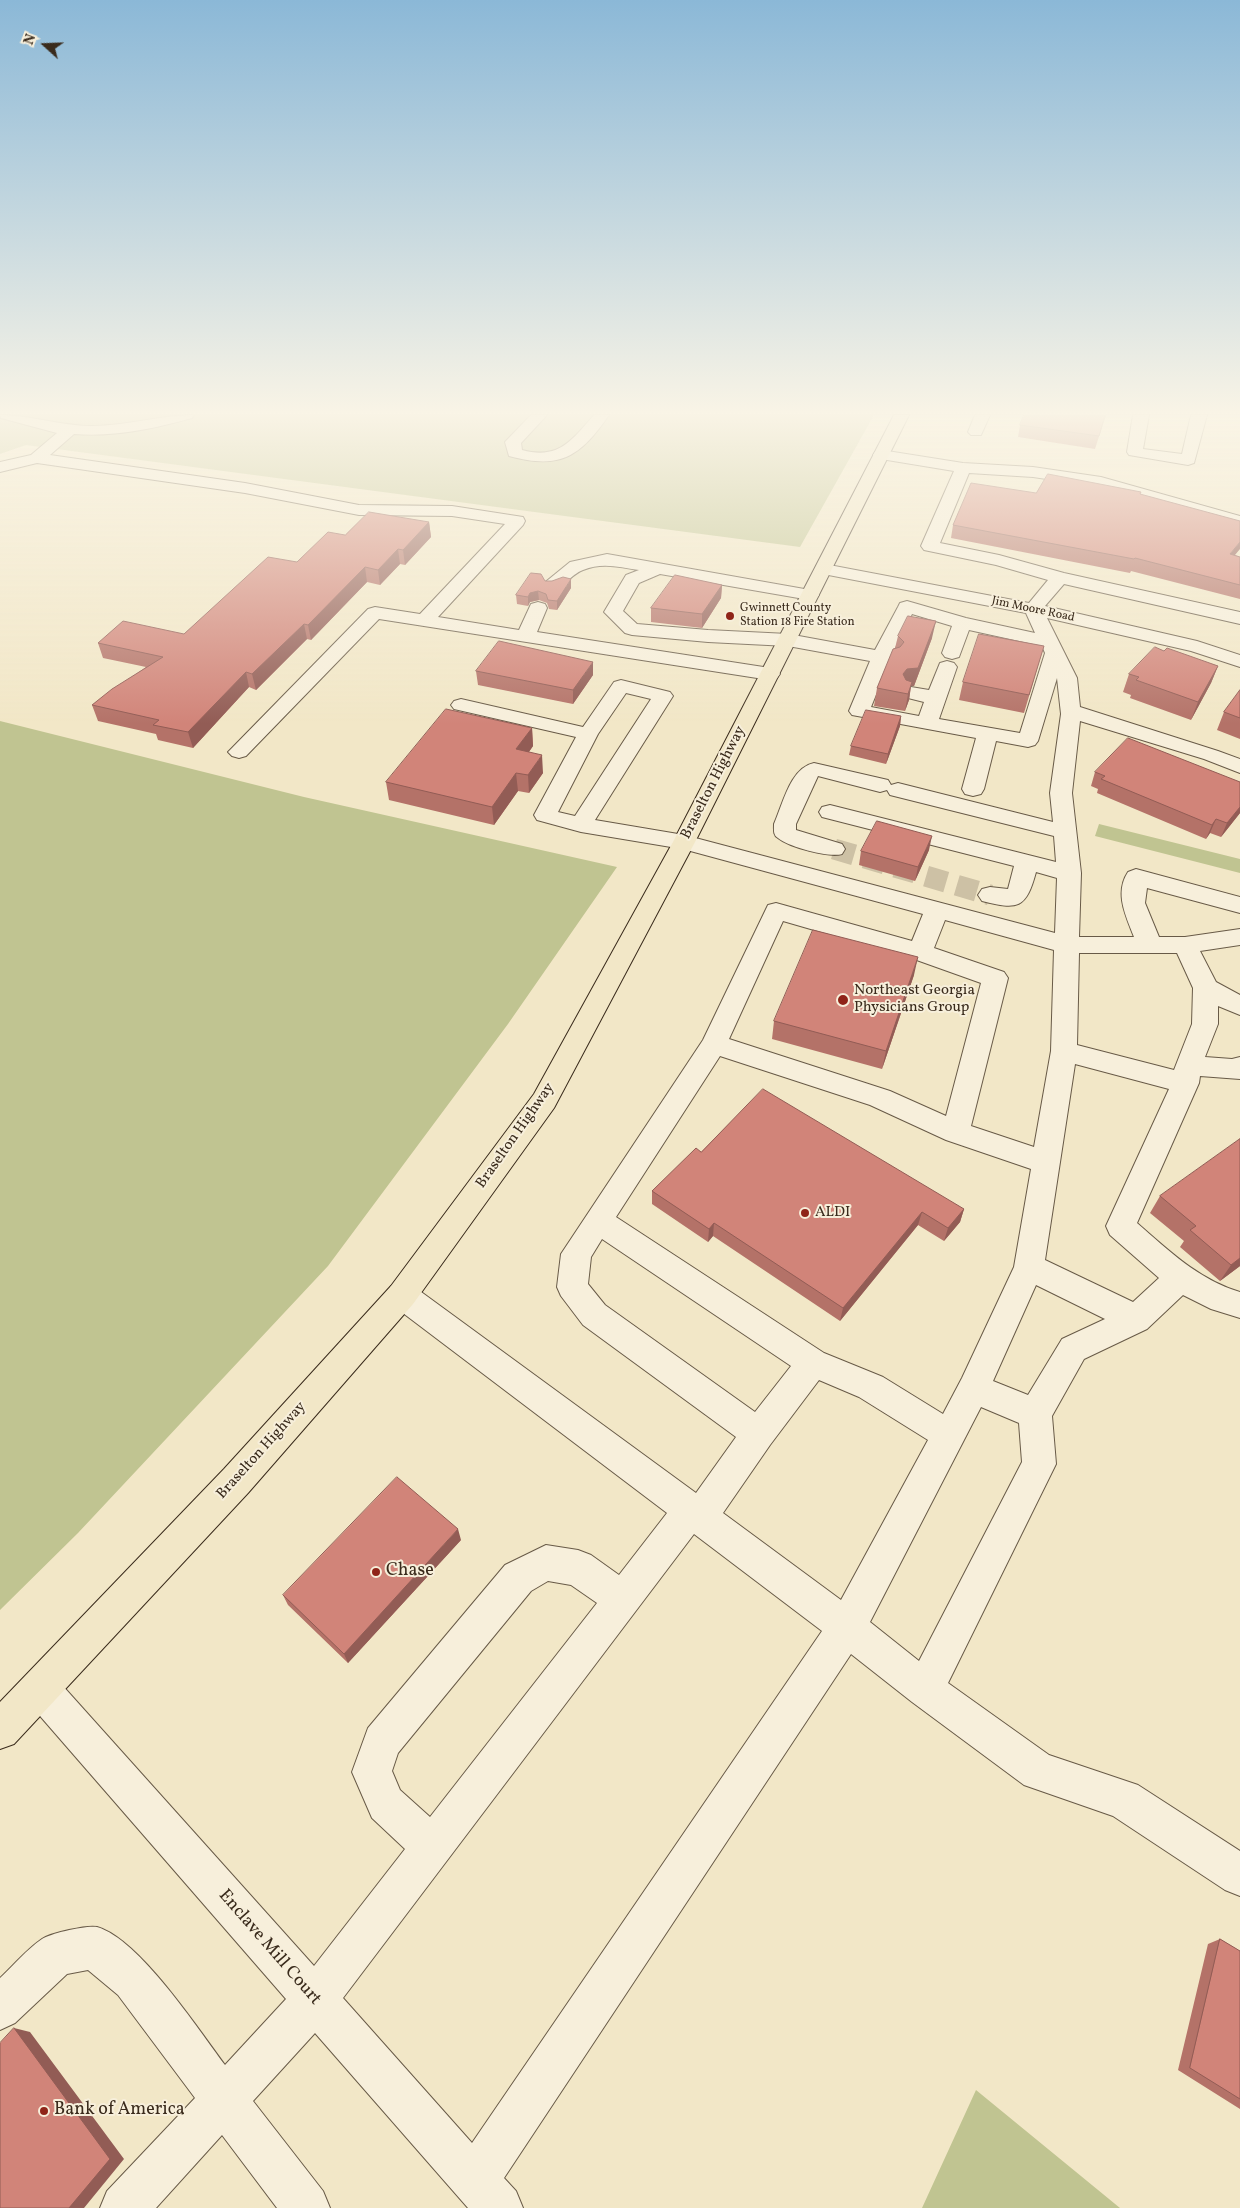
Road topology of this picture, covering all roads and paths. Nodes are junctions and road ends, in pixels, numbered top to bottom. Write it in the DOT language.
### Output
graph roads {
  1 [pos="498,518"];
  2 [pos="849,518"];
  3 [pos="942,518"];
  4 [pos="659,568"];
  5 [pos="824,569"];
  6 [pos="1060,578"];
  7 [pos="552,584"];
  8 [pos="810,595"];
  9 [pos="538,608"];
  10 [pos="1033,609"];
  11 [pos="1240,618"];
  12 [pos="426,620"];
  13 [pos="962,623"];
  14 [pos="526,635"];
  15 [pos="788,640"];
  16 [pos="1052,647"];
  17 [pos="1240,661"];
  18 [pos="883,664"];
  19 [pos="770,674"];
  20 [pos="461,705"];
  21 [pos="1070,720"];
  22 [pos="927,723"];
  23 [pos="1034,724"];
  24 [pos="588,734"];
  25 [pos="987,734"];
  26 [pos="239,752"];
  27 [pos="1240,767"];
  28 [pos="973,789"];
  29 [pos="830,812"];
  30 [pos="581,825"];
  31 [pos="1065,832"];
  32 [pos="684,842"];
  33 [pos="834,849"];
  34 [pos="1027,862"];
  35 [pos="1069,873"];
  36 [pos="990,895"];
  37 [pos="1240,905"];
  38 [pos="937,910"];
  39 [pos="1240,937"];
  40 [pos="1068,945"];
  41 [pos="1150,945"];
  42 [pos="1185,945"];
  43 [pos="920,952"];
  44 [pos="1206,988"];
  45 [pos="1240,1006"];
  46 [pos="714,1044"];
  47 [pos="1064,1051"];
  48 [pos="1240,1067"];
  49 [pos="1187,1074"];
  50 [pos="956,1132"];
  51 [pos="1047,1162"];
  52 [pos="598,1221"];
  53 [pos="1029,1267"];
  54 [pos="1180,1278"];
  55 [pos="402,1295"];
  56 [pos="1240,1305"];
  57 [pos="1136,1319"];
  58 [pos="814,1363"];
  59 [pos="974,1388"];
  60 [pos="1035,1414"];
  61 [pos="758,1434"];
  62 [pos="950,1434"];
  63 [pos="696,1513"];
  64 [pos="623,1600"];
  65 [pos="848,1627"];
  66 [pos="40,1688"];
  67 [pos="926,1689"];
  68 [pos="0,1730"];
  69 [pos="433,1847"];
  70 [pos="1240,1875"];
  71 [pos="315,2000"];
  72 [pos="0,2008"];
  73 [pos="224,2100"];
  74 [pos="487,2194"];
  75 [pos="124,2208"];
  76 [pos="306,2208"];
  1 -- 12 [label="street"];
  2 -- 5 [label="main road, Braselton Highway"];
  3 -- 6 [label="street"];
  4 -- 7 [label="street"];
  4 -- 8 [label="street"];
  4 -- 15 [label="street"];
  5 -- 8 [label="main road, Braselton Highway"];
  5 -- 10 [label="street, Jim Moore Road"];
  6 -- 10 [label="street"];
  6 -- 11 [label="street"];
  8 -- 15 [label="main road, Braselton Highway"];
  9 -- 14 [label="street"];
  10 -- 16 [label="street"];
  10 -- 17 [label="street, Jim Moore Road"];
  12 -- 14 [label="street"];
  12 -- 26 [label="street"];
  13 -- 16 [label="street"];
  13 -- 18 [label="street"];
  13 -- 22 [label="street"];
  14 -- 19 [label="street"];
  15 -- 18 [label="street"];
  15 -- 19 [label="main road, Braselton Highway"];
  16 -- 21 [label="street"];
  16 -- 23 [label="street"];
  18 -- 22 [label="street"];
  19 -- 32 [label="main road, Braselton Highway"];
  20 -- 24 [label="street"];
  21 -- 23 [label="street"];
  21 -- 27 [label="street"];
  21 -- 31 [label="street"];
  22 -- 25 [label="street"];
  23 -- 25 [label="street"];
  24 -- 30 [label="street"];
  24 -- 30 [label="street"];
  25 -- 28 [label="street"];
  29 -- 34 [label="street"];
  30 -- 32 [label="street"];
  31 -- 33 [label="street"];
  31 -- 35 [label="street"];
  32 -- 38 [label="street"];
  32 -- 55 [label="main road, Braselton Highway"];
  34 -- 35 [label="street"];
  34 -- 36 [label="street"];
  35 -- 40 [label="street"];
  37 -- 41 [label="street"];
  38 -- 40 [label="street"];
  38 -- 43 [label="street"];
  39 -- 42 [label="street"];
  40 -- 41 [label="street"];
  40 -- 47 [label="street"];
  41 -- 42 [label="street"];
  42 -- 44 [label="street"];
  43 -- 46 [label="street"];
  43 -- 50 [label="street"];
  44 -- 45 [label="street"];
  44 -- 49 [label="street"];
  46 -- 50 [label="street"];
  46 -- 52 [label="street"];
  47 -- 49 [label="street"];
  47 -- 51 [label="street"];
  48 -- 49 [label="street"];
  49 -- 54 [label="street"];
  50 -- 51 [label="street"];
  51 -- 53 [label="street"];
  52 -- 58 [label="street"];
  52 -- 61 [label="street"];
  53 -- 57 [label="street"];
  53 -- 59 [label="street"];
  54 -- 56 [label="street"];
  54 -- 57 [label="street"];
  55 -- 63 [label="street"];
  55 -- 66 [label="main road, Braselton Highway"];
  57 -- 60 [label="street"];
  58 -- 61 [label="street"];
  58 -- 62 [label="street"];
  59 -- 60 [label="street"];
  59 -- 62 [label="street"];
  60 -- 67 [label="street"];
  61 -- 63 [label="street"];
  62 -- 65 [label="street"];
  63 -- 64 [label="street"];
  63 -- 65 [label="street"];
  64 -- 69 [label="street"];
  64 -- 69 [label="street"];
  65 -- 67 [label="street"];
  65 -- 74 [label="street"];
  66 -- 68 [label="main road, Braselton Highway"];
  66 -- 71 [label="street, Enclave Mill Court"];
  67 -- 70 [label="street"];
  69 -- 71 [label="street"];
  71 -- 73 [label="street"];
  71 -- 74 [label="street, Enclave Mill Court"];
  72 -- 73 [label="street"];
  73 -- 75 [label="street"];
  73 -- 76 [label="street"];
}
